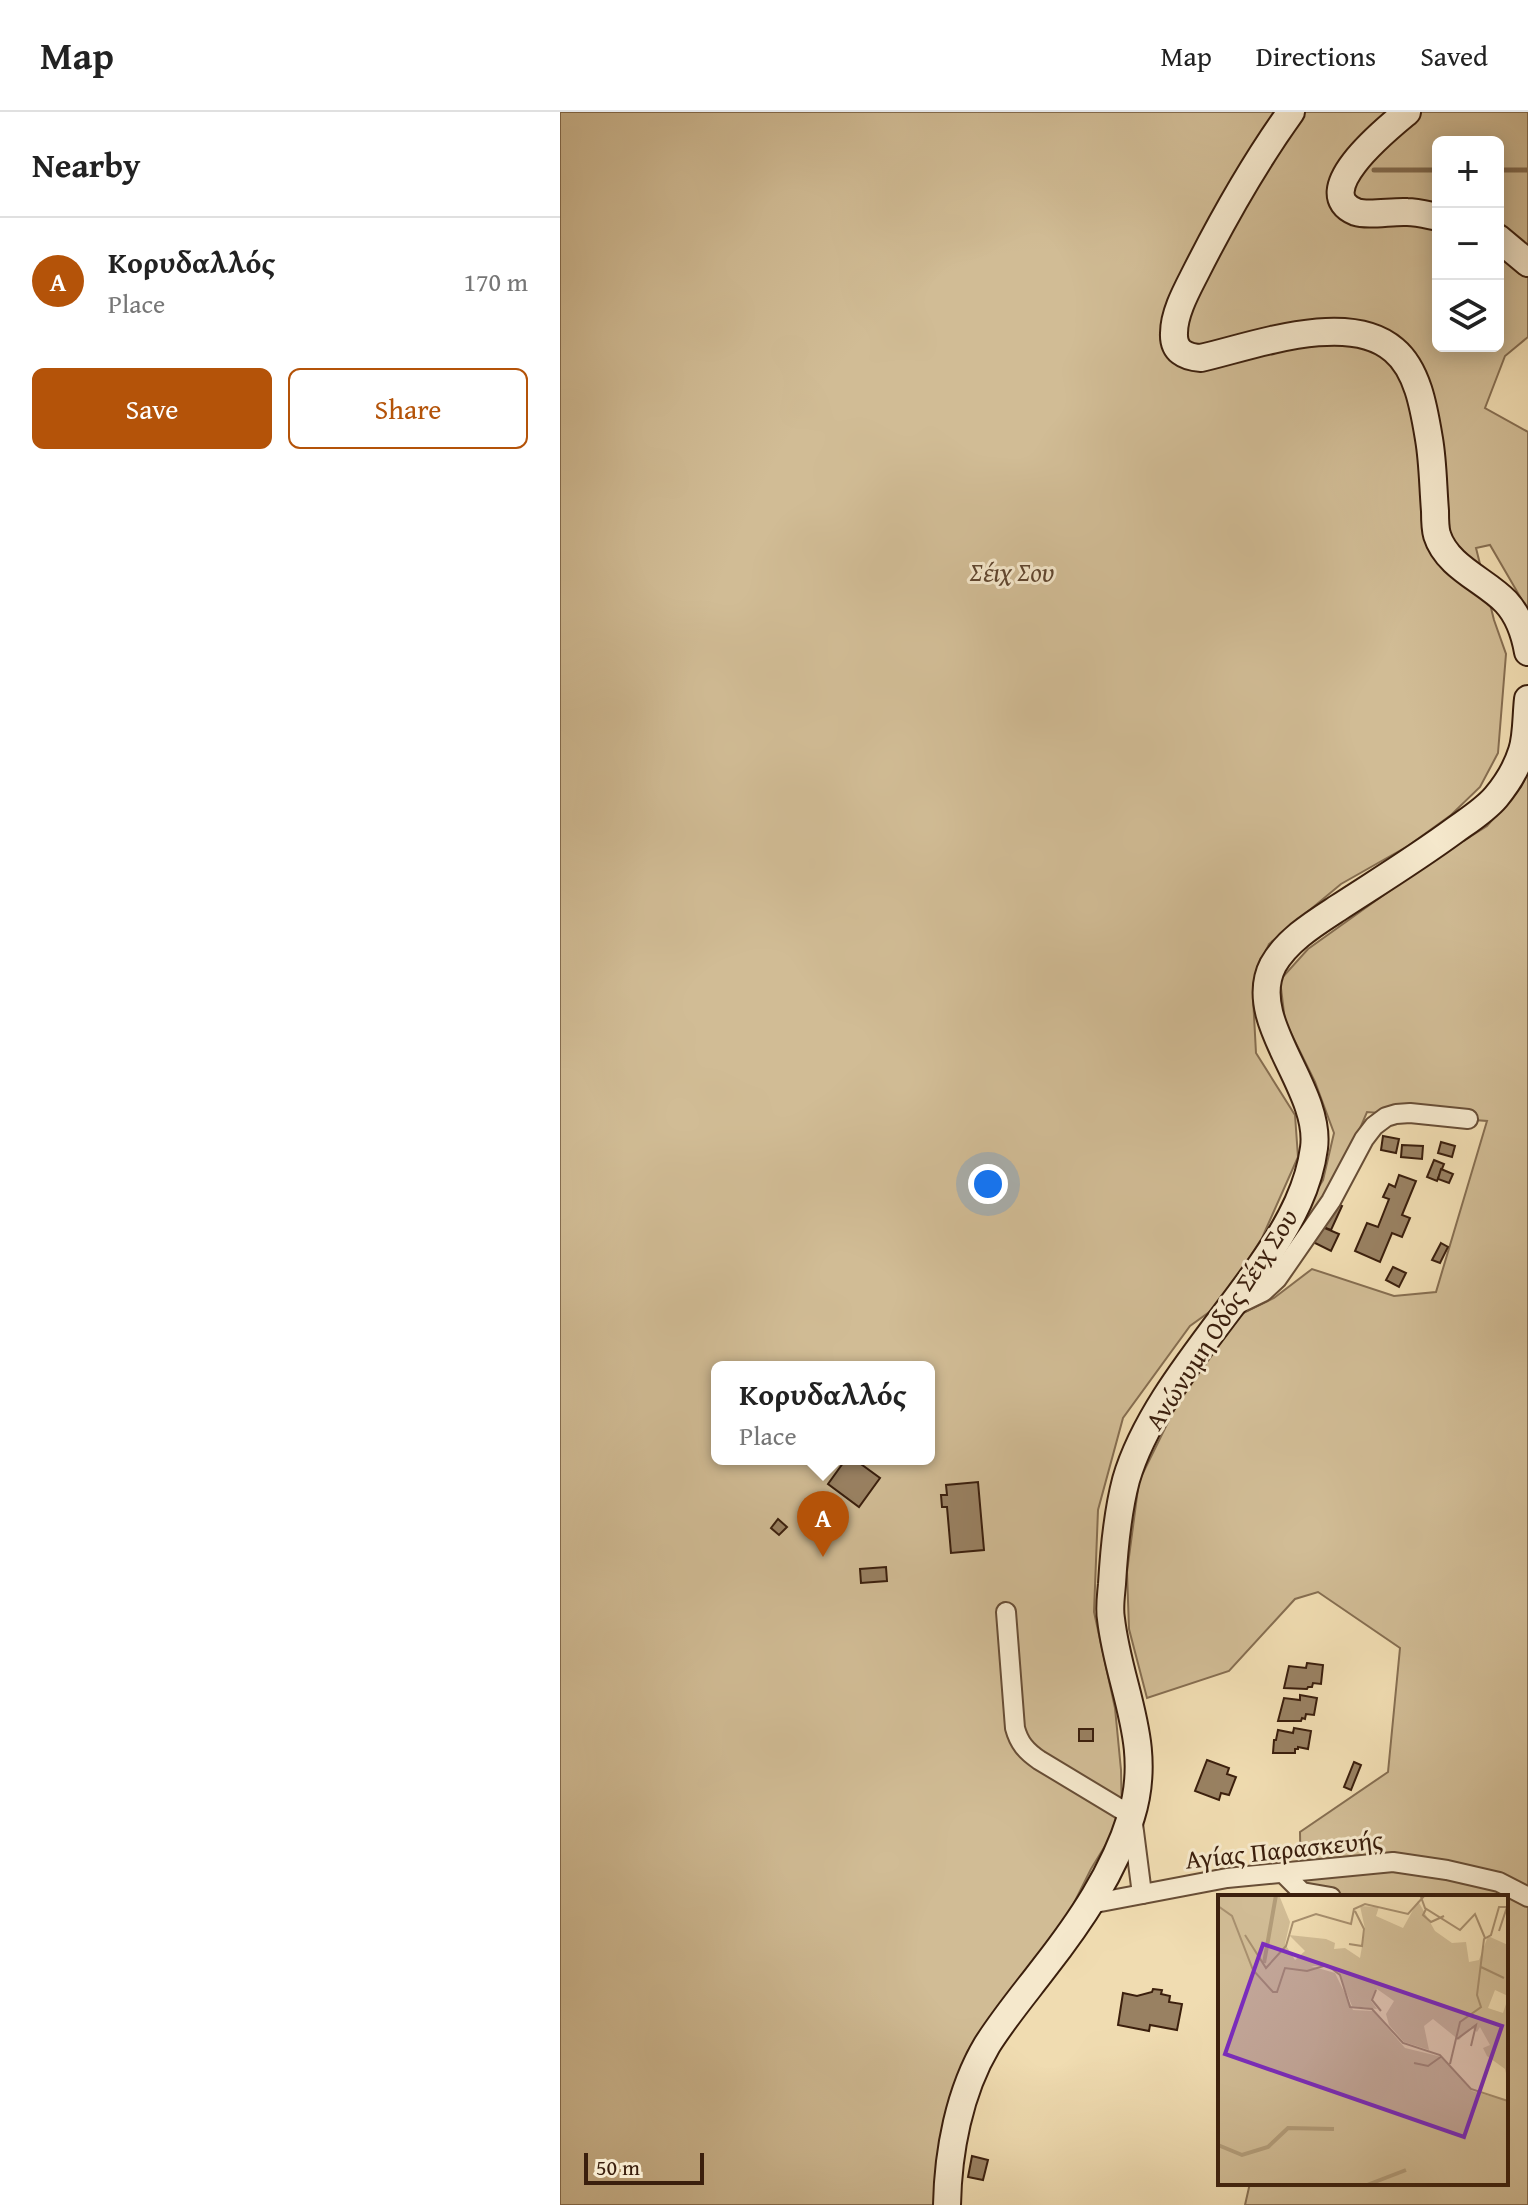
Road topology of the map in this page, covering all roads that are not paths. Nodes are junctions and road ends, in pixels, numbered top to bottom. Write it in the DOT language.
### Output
graph roads {
  1 [pos="1291,112"];
  2 [pos="1407,112"];
  3 [pos="1432,216"];
  4 [pos="1504,243"];
  5 [pos="1528,263"];
  6 [pos="1528,652"];
  7 [pos="1528,699"];
  8 [pos="1468,1119"];
  9 [pos="1231,1308"];
  10 [pos="1006,1612"];
  11 [pos="1132,1816"];
  12 [pos="1283,1873"];
  13 [pos="1142,1894"];
  14 [pos="1319,1895"];
  15 [pos="1528,1897"];
  16 [pos="1090,1904"];
  17 [pos="947,2205"];
  1 -- 6 [label="street"];
  2 -- 3 [label="street"];
  4 -- 5 [label="street"];
  7 -- 9 [label="street, Ανώνυμη Οδός Σέιχ Σου"];
  8 -- 9 [label="street"];
  9 -- 11 [label="street, Ανώνυμη Οδός Σέιχ Σου"];
  10 -- 11 [label="street"];
  11 -- 13 [label="street"];
  11 -- 16 [label="street, Ανώνυμη Οδός Σέιχ Σου"];
  12 -- 13 [label="street, Αγίας Παρασκευής"];
  12 -- 14 [label="street"];
  12 -- 15 [label="street, Αγίας Παρασκευής"];
  13 -- 16 [label="street, Αγίας Παρασκευής"];
  16 -- 17 [label="street, Ανώνυμη Οδός Σέιχ Σου"];
}
